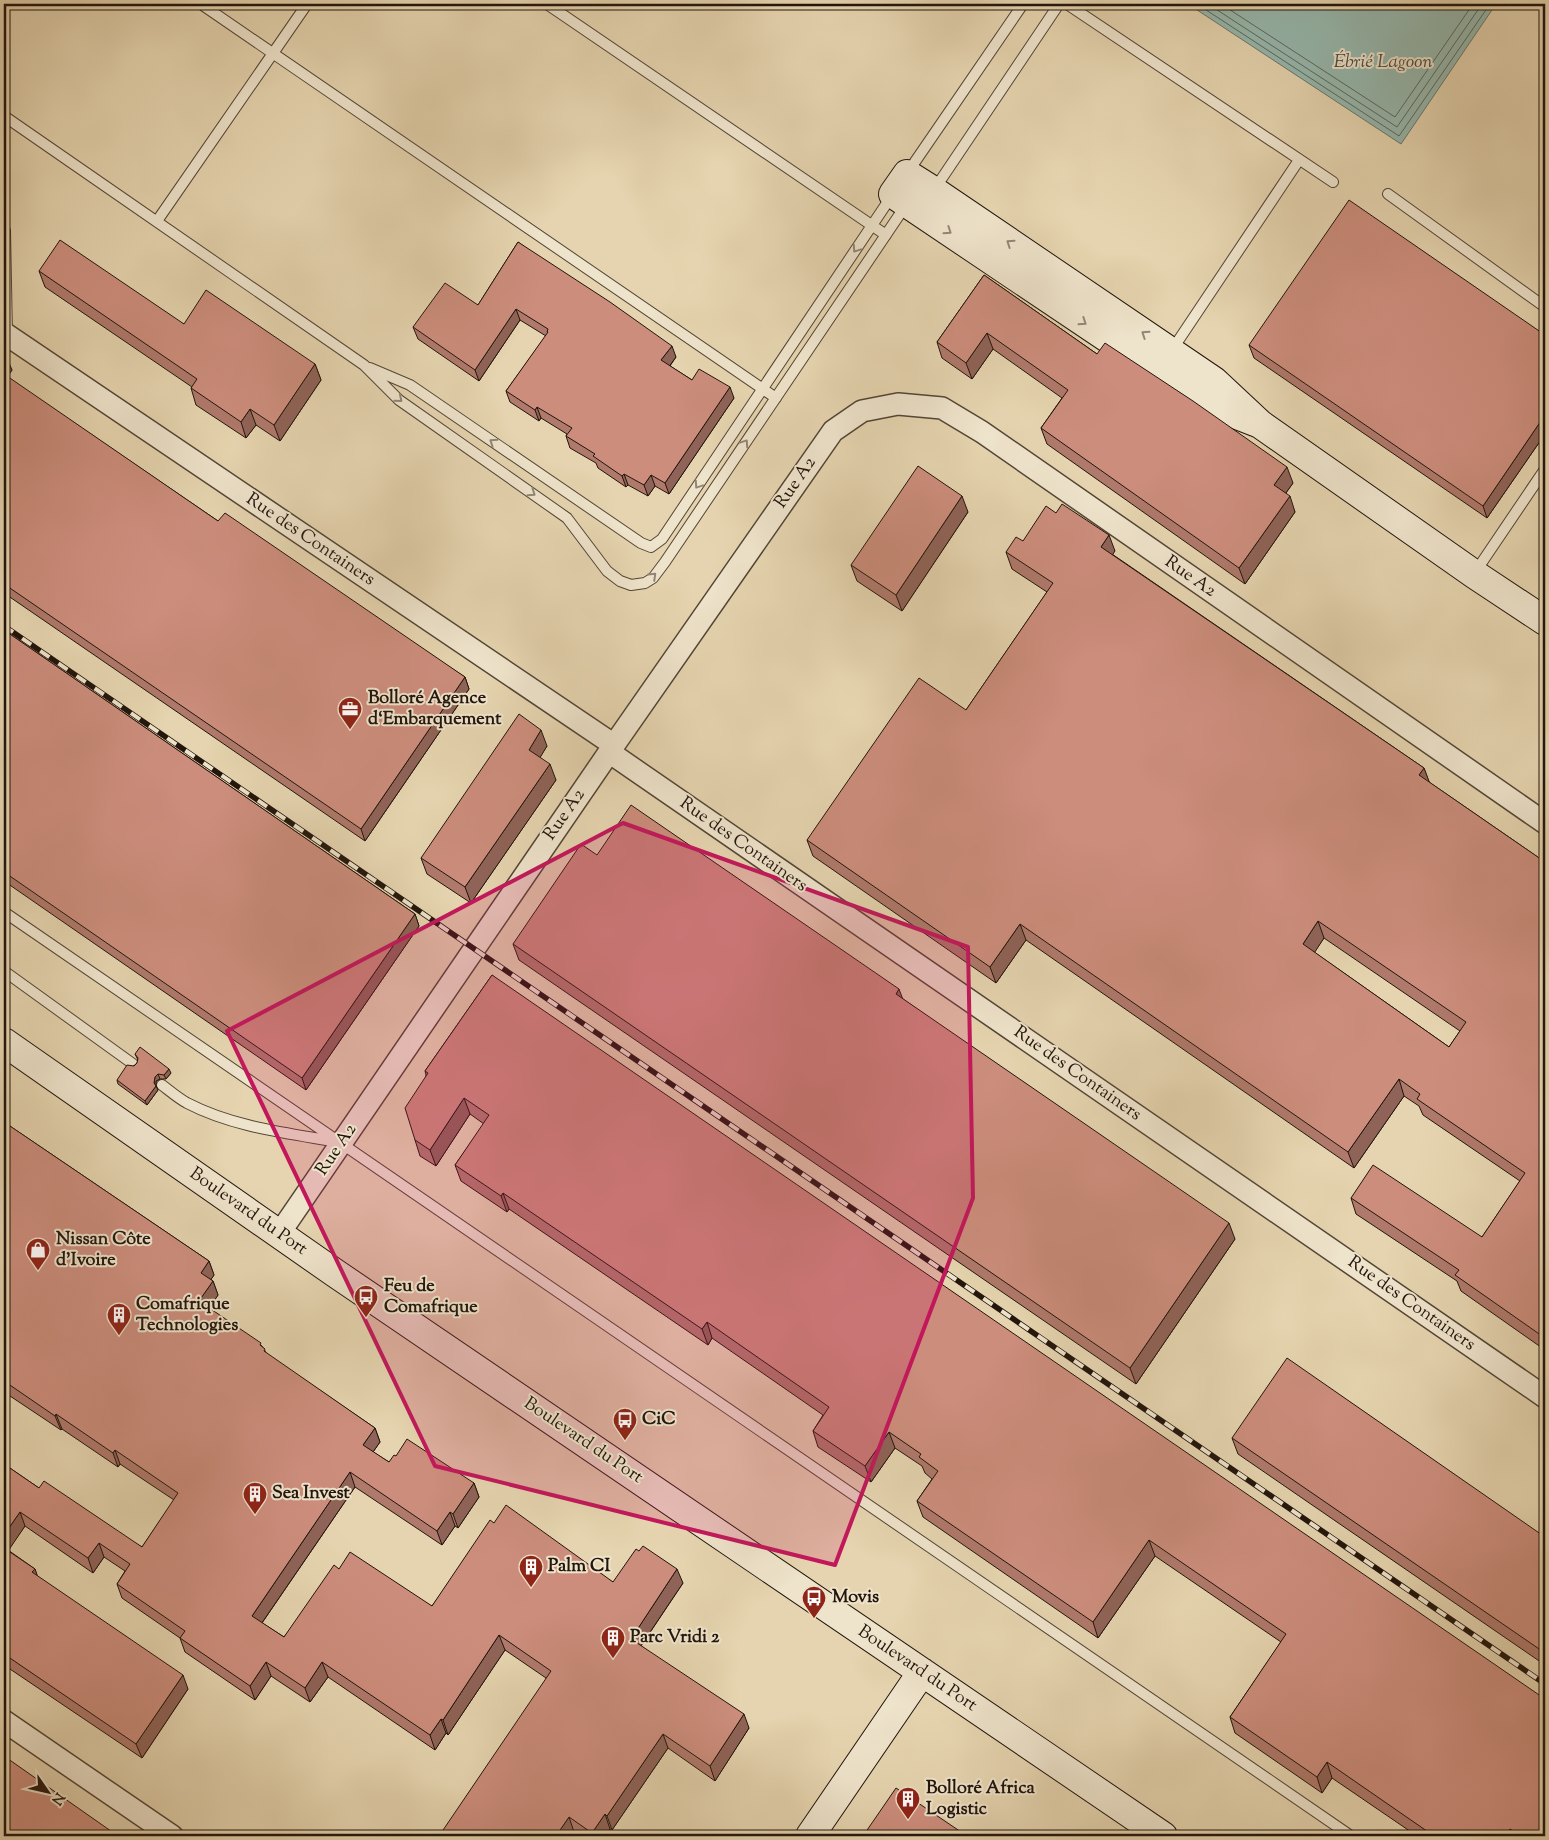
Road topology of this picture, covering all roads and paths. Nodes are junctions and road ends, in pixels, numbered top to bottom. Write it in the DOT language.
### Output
graph roads {
  1 [pos="201,4"];
  2 [pos="307,4"];
  3 [pos="547,4"];
  4 [pos="1023,4"];
  5 [pos="1058,4"];
  6 [pos="1067,4"];
  7 [pos="272,52"];
  8 [pos="4,116"];
  9 [pos="1299,160"];
  10 [pos="1333,182"];
  11 [pos="916,194"];
  12 [pos="1388,194"];
  13 [pos="157,222"];
  14 [pos="872,226"];
  15 [pos="4,228"];
  16 [pos="886,235"];
  17 [pos="1545,307"];
  18 [pos="5,332"];
  19 [pos="1164,362"];
  20 [pos="364,365"];
  21 [pos="762,389"];
  22 [pos="776,398"];
  23 [pos="1545,469"];
  24 [pos="1474,574"];
  25 [pos="1545,621"];
  26 [pos="611,748"];
  27 [pos="1545,823"];
  28 [pos="4,912"];
  29 [pos="4,970"];
  30 [pos="4,1042"];
  31 [pos="133,1064"];
  32 [pos="162,1085"];
  33 [pos="341,1143"];
  34 [pos="279,1234"];
  35 [pos="1545,1397"];
  36 [pos="922,1672"];
  37 [pos="4,1720"];
  38 [pos="172,1836"];
  39 [pos="810,1836"];
  40 [pos="1163,1836"];
  41 [pos="1351,1836"];
  1 -- 7 [label="lane"];
  2 -- 7 [label="lane"];
  3 -- 14 [label="lane"];
  4 -- 11 [label="lane"];
  5 -- 11 [label="lane"];
  6 -- 9 [label="lane"];
  7 -- 13 [label="lane"];
  7 -- 21 [label="lane"];
  8 -- 13 [label="lane"];
  9 -- 10 [label="lane"];
  9 -- 19 [label="lane"];
  11 -- 14 [label="lane"];
  11 -- 16 [label="lane"];
  11 -- 19 [label="main road"];
  12 -- 17 [label="lane"];
  13 -- 20 [label="lane"];
  14 -- 16 [label="lane"];
  14 -- 21 [label="lane, one-way"];
  15 -- 18 [label="lane"];
  16 -- 22 [label="lane"];
  18 -- 26 [label="street, Rue des Containers"];
  19 -- 24 [label="main road"];
  21 -- 20 [label="lane, one-way"];
  20 -- 22 [label="lane, one-way"];
  21 -- 22 [label="lane"];
  23 -- 24 [label="lane"];
  24 -- 25 [label="main road"];
  26 -- 27 [label="street, Rue A2"];
  26 -- 33 [label="street, Rue A2"];
  26 -- 35 [label="street, Rue des Containers"];
  28 -- 33 [label="lane"];
  29 -- 31 [label="lane"];
  30 -- 34 [label="main road, Boulevard du Port"];
  32 -- 33 [label="lane"];
  33 -- 34 [label="street, Rue A2"];
  33 -- 41 [label="lane"];
  34 -- 36 [label="main road, Boulevard du Port"];
  36 -- 39 [label="main road"];
  36 -- 40 [label="main road, Boulevard du Port"];
  37 -- 38 [label="street"];
}
